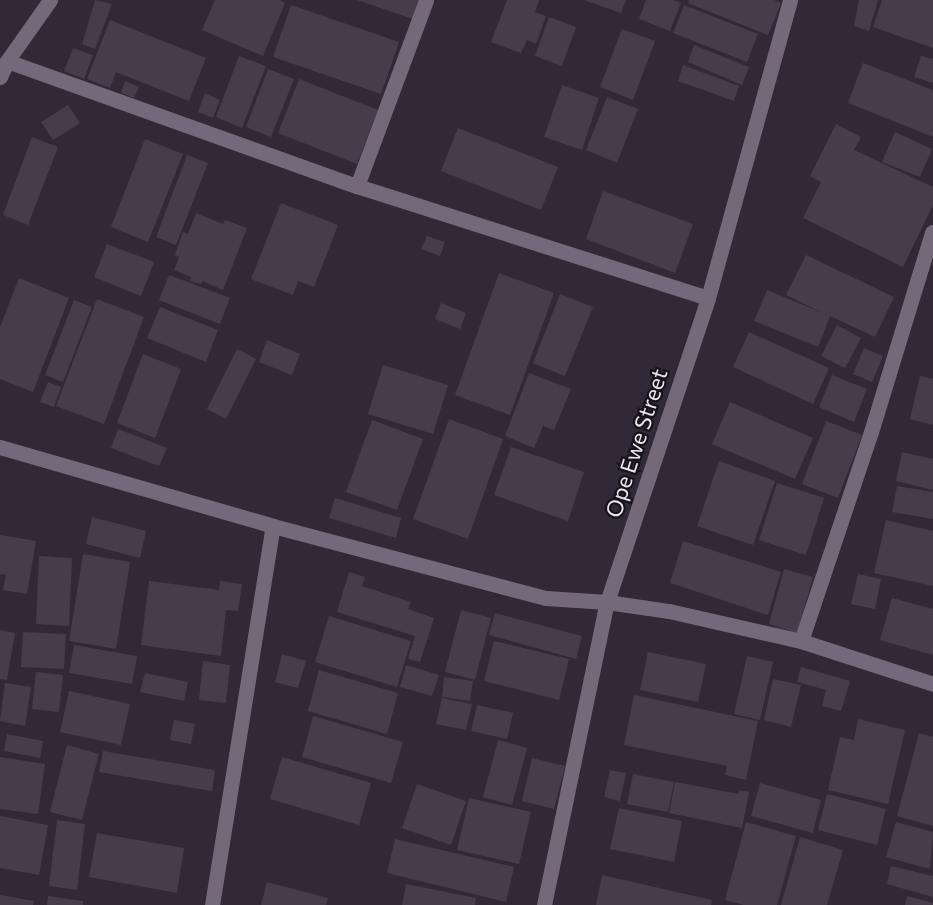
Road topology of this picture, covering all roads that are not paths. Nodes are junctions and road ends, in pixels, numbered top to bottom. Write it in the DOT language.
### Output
graph roads {
  1 [pos="50,0"];
  2 [pos="426,0"];
  3 [pos="790,0"];
  4 [pos="7,61"];
  5 [pos="0,77"];
  6 [pos="357,186"];
  7 [pos="932,232"];
  8 [pos="708,298"];
  9 [pos="0,447"];
  10 [pos="273,526"];
  11 [pos="607,602"];
  12 [pos="801,640"];
  13 [pos="933,684"];
  14 [pos="212,905"];
  15 [pos="544,905"];
  1 -- 4 [label="street"];
  2 -- 6 [label="street"];
  3 -- 8 [label="street, Ope Ewe Street"];
  4 -- 5 [label="street"];
  4 -- 6 [label="street"];
  6 -- 8 [label="street"];
  7 -- 12 [label="street"];
  8 -- 11 [label="street, Ope Ewe Street"];
  9 -- 10 [label="street"];
  10 -- 11 [label="street"];
  10 -- 14 [label="street"];
  11 -- 12 [label="street"];
  11 -- 15 [label="street, Ope Ewe Street"];
  12 -- 13 [label="street"];
}
